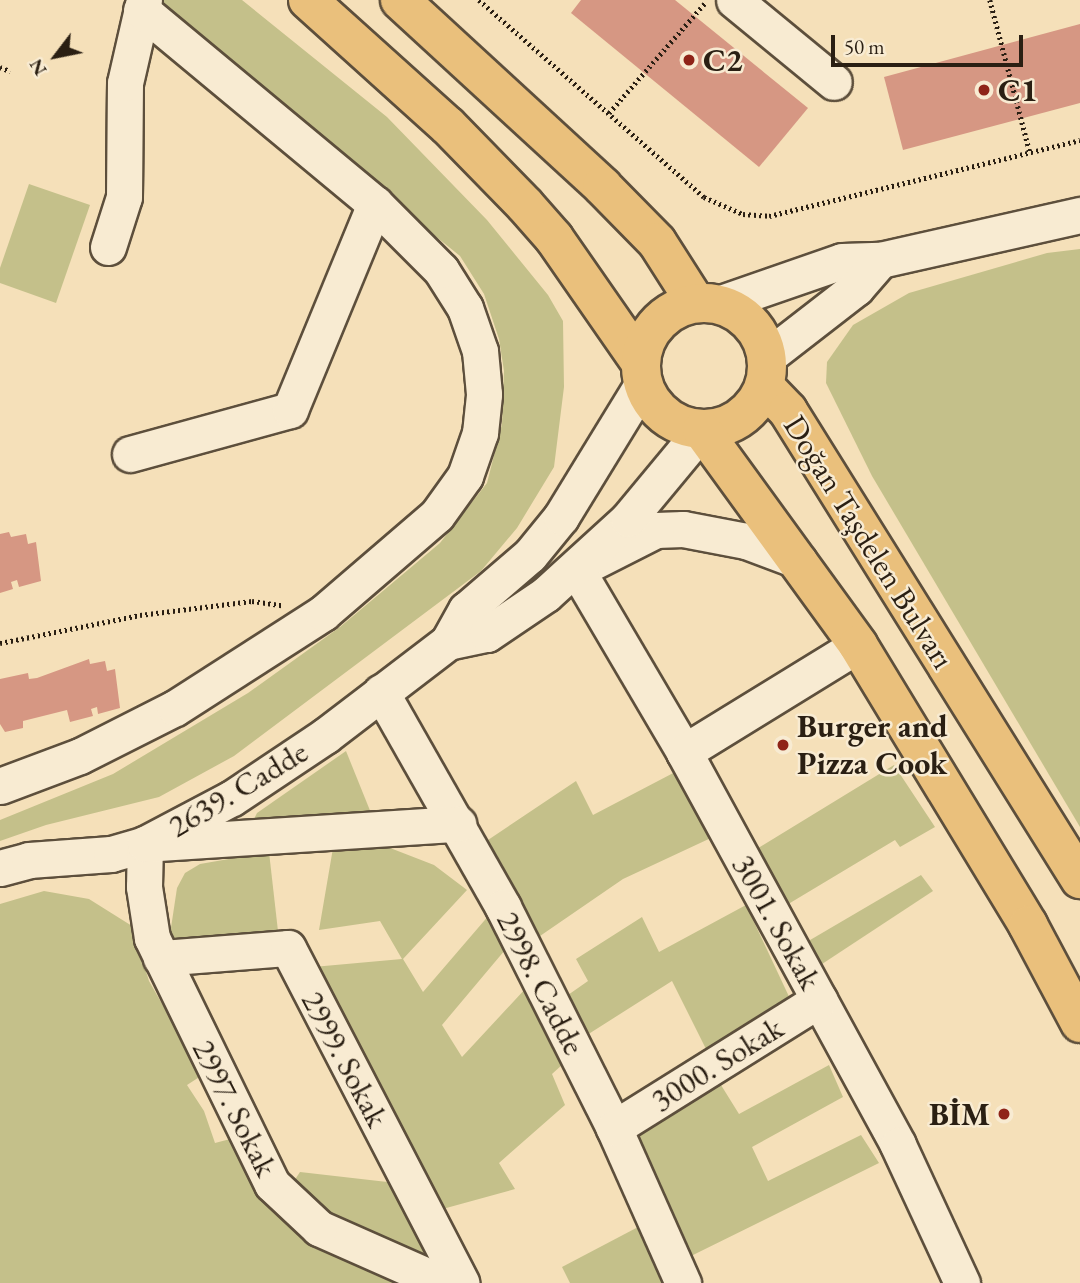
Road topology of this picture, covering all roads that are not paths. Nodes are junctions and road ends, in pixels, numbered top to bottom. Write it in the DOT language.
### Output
graph roads {
  1 [pos="308,0"];
  2 [pos="400,0"];
  3 [pos="729,1"];
  4 [pos="142,5"];
  5 [pos="834,82"];
  6 [pos="375,204"];
  7 [pos="1080,215"];
  8 [pos="108,247"];
  9 [pos="880,261"];
  10 [pos="707,304"];
  11 [pos="766,372"];
  12 [pos="642,373"];
  13 [pos="702,430"];
  14 [pos="130,454"];
  15 [pos="799,561"];
  16 [pos="577,570"];
  17 [pos="448,642"];
  18 [pos="858,645"];
  19 [pos="381,692"];
  20 [pos="684,752"];
  21 [pos="0,786"];
  22 [pos="458,824"];
  23 [pos="145,844"];
  24 [pos="0,868"];
  25 [pos="1080,879"];
  26 [pos="160,958"];
  27 [pos="819,1000"];
  28 [pos="1080,1023"];
  29 [pos="614,1128"];
  30 [pos="443,1283"];
  31 [pos="462,1283"];
  32 [pos="683,1283"];
  33 [pos="962,1283"];
  1 -- 12 [label="main road"];
  2 -- 10 [label="main road, Doğan Taşdelen Bulvarı"];
  3 -- 5 [label="street"];
  4 -- 6 [label="street"];
  4 -- 8 [label="street"];
  6 -- 14 [label="street"];
  6 -- 21 [label="street"];
  7 -- 9 [label="street"];
  9 -- 10 [label="street"];
  9 -- 11 [label="street"];
  10 -- 11 [label="main road, Doğan Taşdelen Bulvarı"];
  10 -- 12 [label="main road"];
  11 -- 13 [label="main road, Doğan Taşdelen Bulvarı"];
  11 -- 25 [label="main road, Doğan Taşdelen Bulvarı"];
  12 -- 13 [label="main road"];
  12 -- 17 [label="street, 2639. Cadde"];
  13 -- 15 [label="main road, Doğan Taşdelen Bulvarı"];
  13 -- 16 [label="street, 2639. Cadde"];
  15 -- 16 [label="street"];
  15 -- 18 [label="main road, Doğan Taşdelen Bulvarı"];
  16 -- 17 [label="street, 2639. Cadde"];
  16 -- 20 [label="street, 3001. Sokak"];
  17 -- 19 [label="street, 2639. Cadde"];
  18 -- 20 [label="street"];
  18 -- 28 [label="main road, Doğan Taşdelen Bulvarı"];
  19 -- 22 [label="street, 2998. Cadde"];
  19 -- 23 [label="street, 2639. Cadde"];
  20 -- 27 [label="street, 3001. Sokak"];
  22 -- 23 [label="street"];
  22 -- 29 [label="street, 2998. Cadde"];
  23 -- 24 [label="street, 2639. Cadde"];
  23 -- 26 [label="street, 2997. Sokak"];
  26 -- 30 [label="street, 2997. Sokak"];
  26 -- 31 [label="street, 2999. Sokak"];
  27 -- 29 [label="street, 3000. Sokak"];
  27 -- 33 [label="street, 3001. Sokak"];
  29 -- 32 [label="street, 2998. Cadde"];
}
